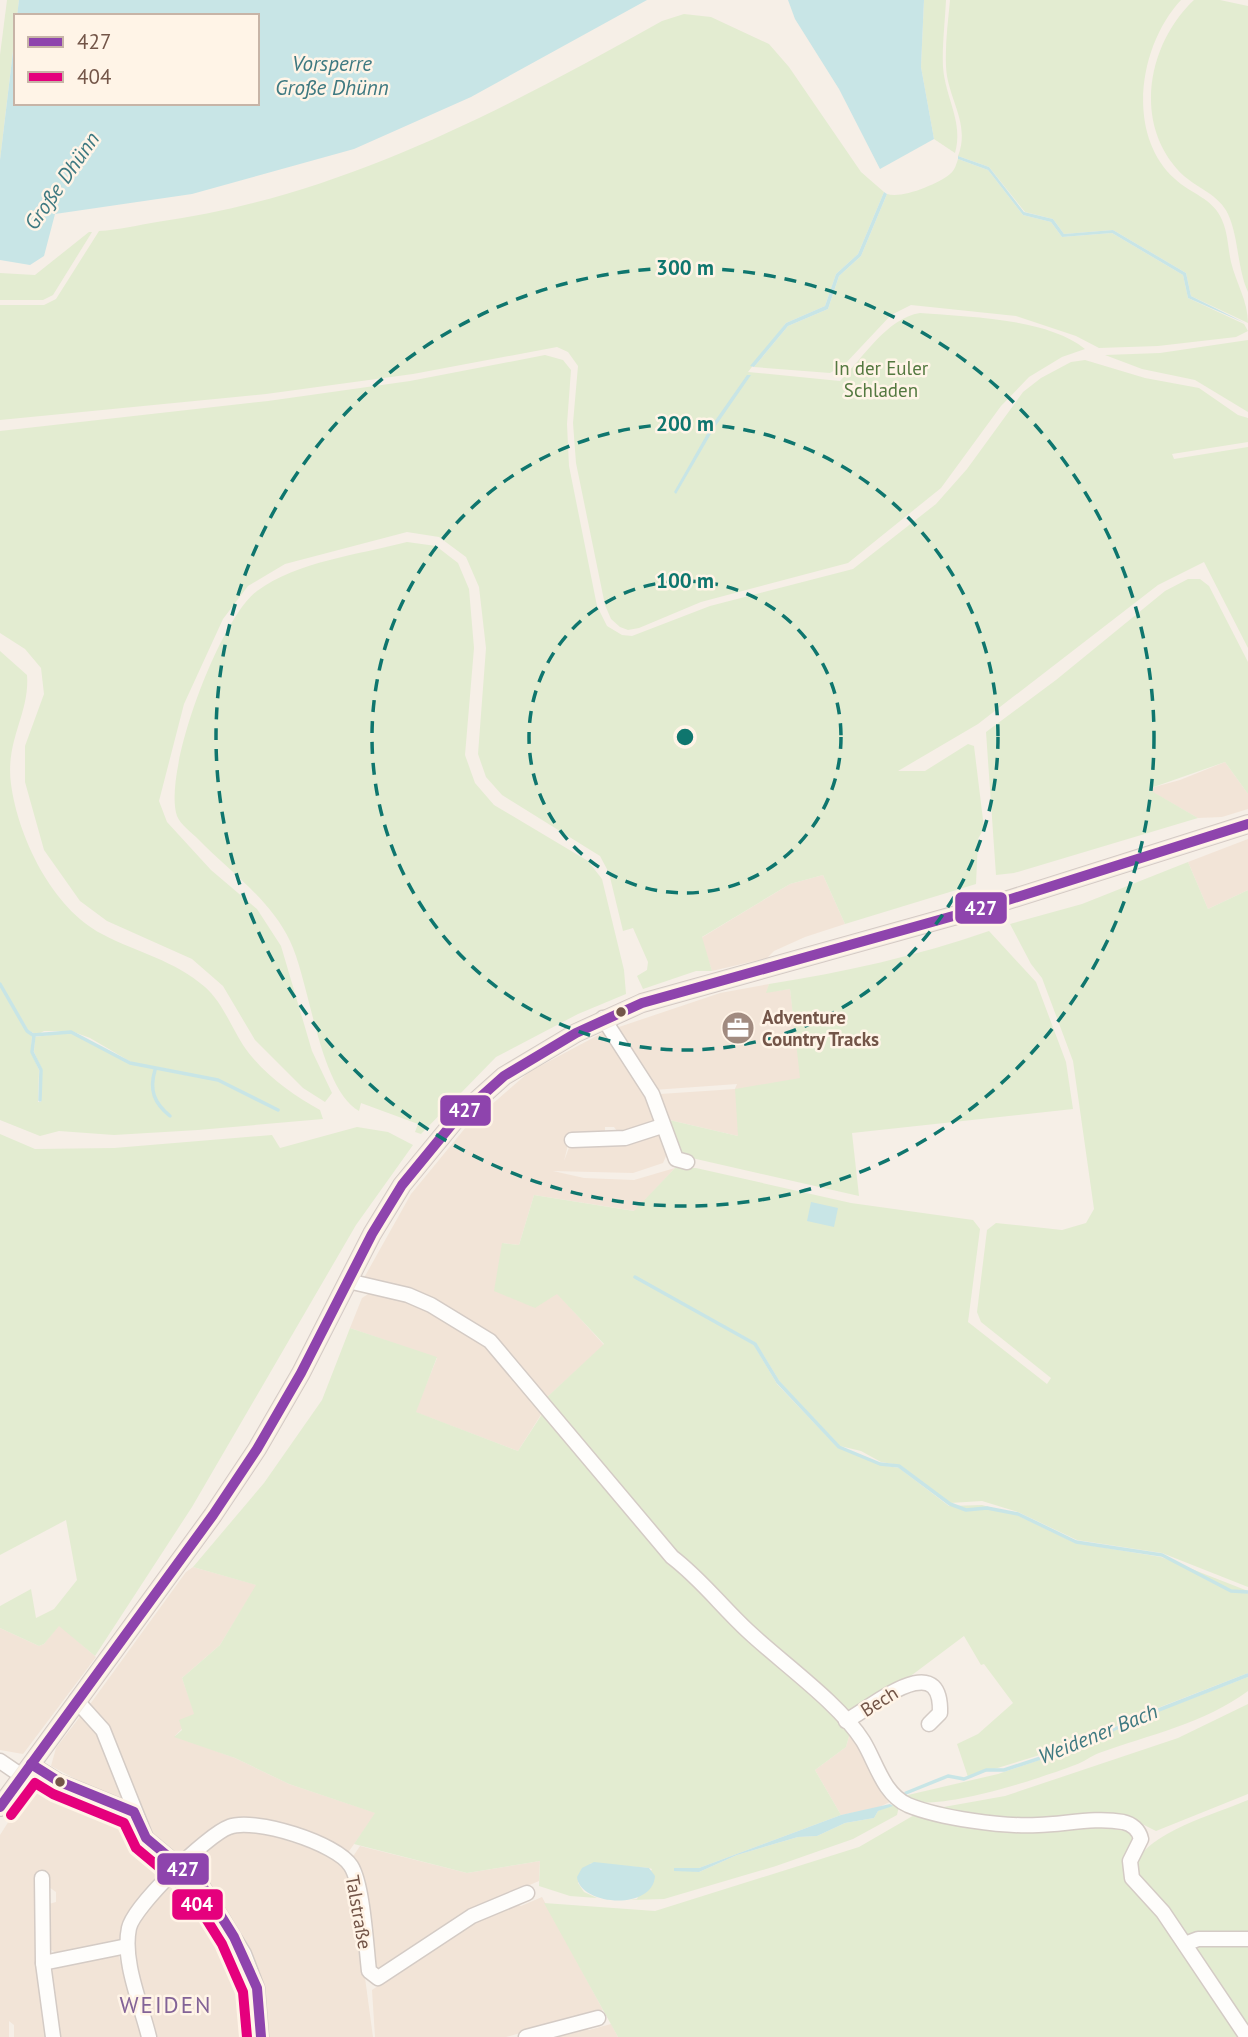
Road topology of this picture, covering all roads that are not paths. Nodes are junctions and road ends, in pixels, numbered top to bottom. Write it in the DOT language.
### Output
graph roads {
  1 [pos="1248,824"];
  2 [pos="603,1018"];
  3 [pos="662,1126"];
  4 [pos="572,1140"];
  5 [pos="687,1162"];
  6 [pos="348,1282"];
  7 [pos="76,1700"];
  8 [pos="846,1721"];
  9 [pos="929,1724"];
  10 [pos="0,1761"];
  11 [pos="26,1770"];
  12 [pos="0,1807"];
  13 [pos="134,1812"];
  14 [pos="179,1867"];
  15 [pos="42,1878"];
  16 [pos="527,1893"];
  17 [pos="1248,1939"];
  18 [pos="1185,1944"];
  19 [pos="127,1946"];
  20 [pos="43,1963"];
  21 [pos="598,2018"];
  22 [pos="53,2037"];
  23 [pos="149,2037"];
  24 [pos="261,2037"];
  25 [pos="526,2037"];
  26 [pos="1247,2037"];
  1 -- 2 [label="main road"];
  2 -- 3 [label="street"];
  2 -- 6 [label="main road"];
  3 -- 4 [label="street"];
  3 -- 5 [label="street"];
  6 -- 7 [label="main road"];
  6 -- 8 [label="street"];
  7 -- 11 [label="main road"];
  7 -- 13 [label="street"];
  8 -- 9 [label="street, Bech"];
  8 -- 18 [label="street, Bech"];
  10 -- 11 [label="street"];
  11 -- 12 [label="main road"];
  11 -- 13 [label="street"];
  13 -- 14 [label="street"];
  14 -- 16 [label="street, Talstraße"];
  14 -- 19 [label="street"];
  14 -- 24 [label="street"];
  15 -- 20 [label="street"];
  17 -- 18 [label="street"];
  18 -- 26 [label="street"];
  19 -- 20 [label="street"];
  19 -- 23 [label="street"];
  20 -- 22 [label="street"];
  21 -- 25 [label="street"];
}
